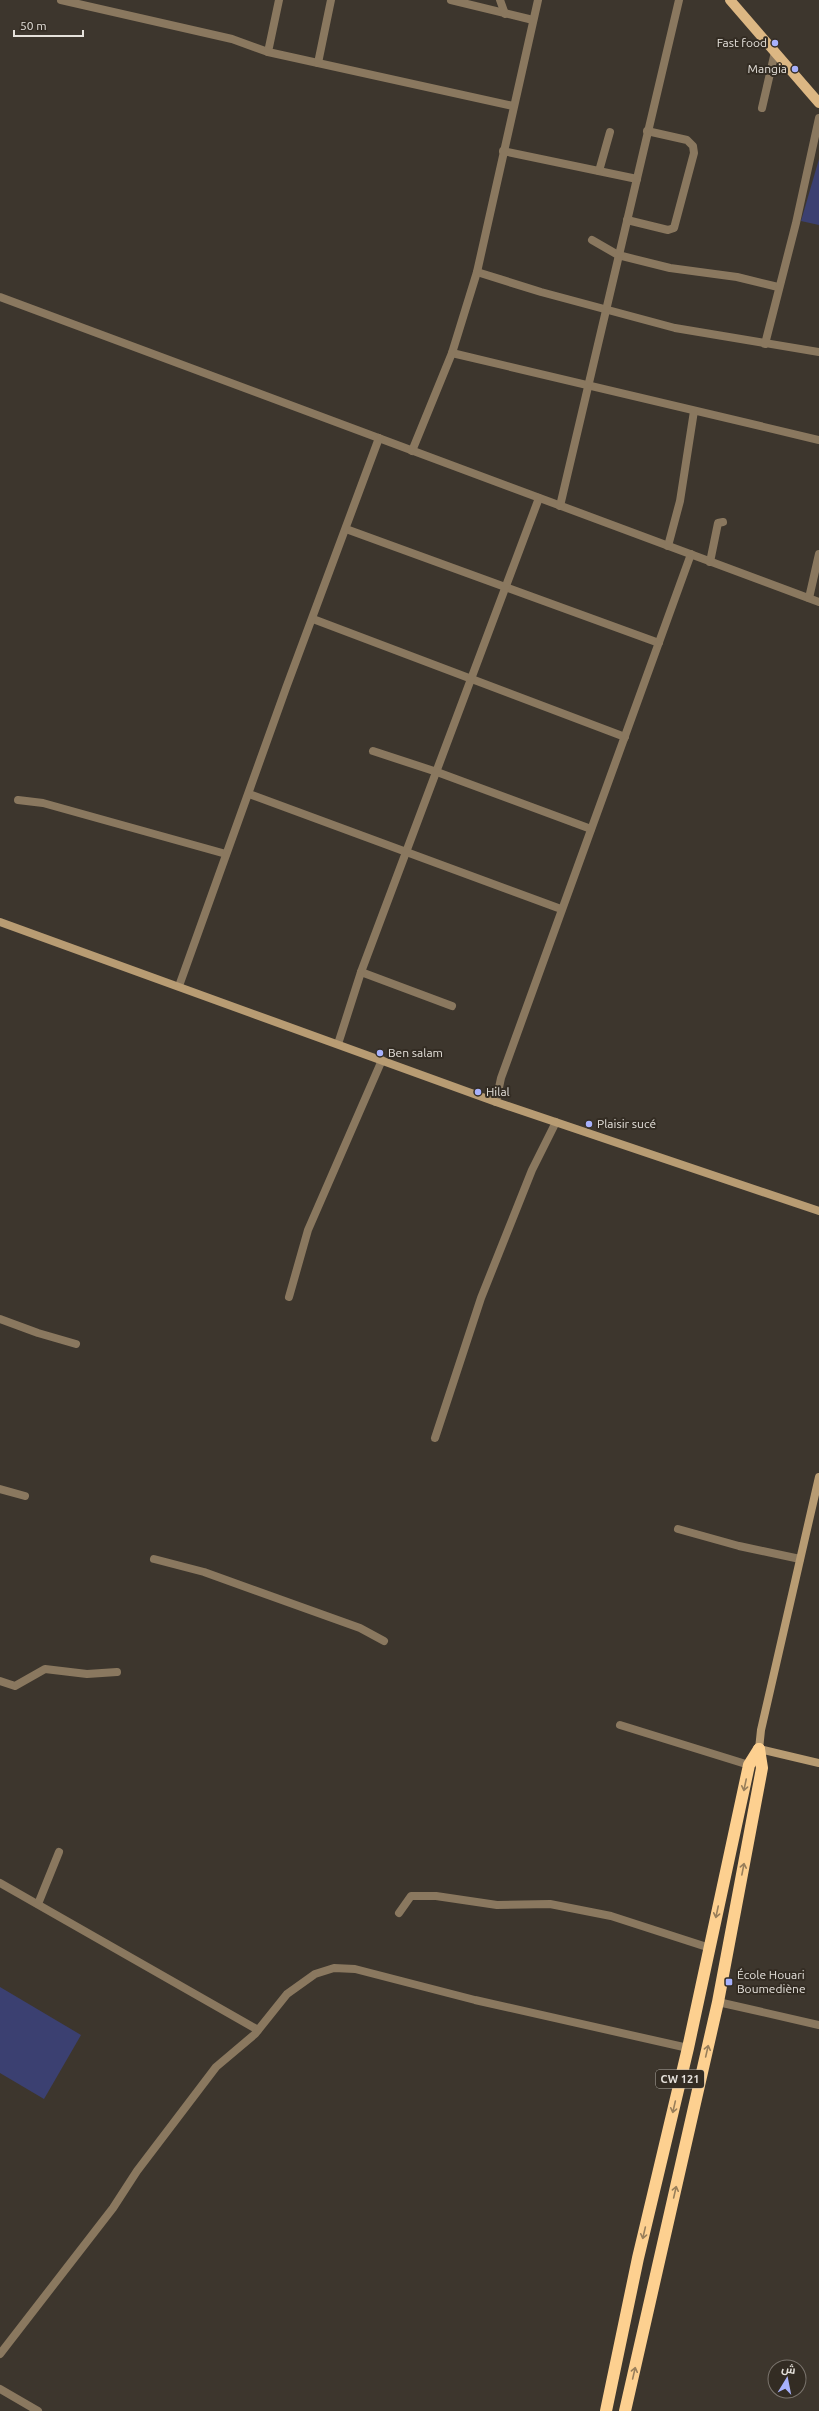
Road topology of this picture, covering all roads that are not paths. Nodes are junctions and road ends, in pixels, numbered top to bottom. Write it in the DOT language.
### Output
graph roads {
  1 [pos="61,0"];
  2 [pos="280,0"];
  3 [pos="331,0"];
  4 [pos="451,0"];
  5 [pos="500,0"];
  6 [pos="538,0"];
  7 [pos="679,0"];
  8 [pos="730,0"];
  9 [pos="505,14"];
  10 [pos="533,20"];
  11 [pos="268,52"];
  12 [pos="776,52"];
  13 [pos="318,63"];
  14 [pos="819,103"];
  15 [pos="513,106"];
  16 [pos="762,108"];
  17 [pos="819,118"];
  18 [pos="647,131"];
  19 [pos="610,132"];
  20 [pos="503,151"];
  21 [pos="599,171"];
  22 [pos="637,179"];
  23 [pos="627,220"];
  24 [pos="592,240"];
  25 [pos="618,255"];
  26 [pos="477,272"];
  27 [pos="778,287"];
  28 [pos="0,297"];
  29 [pos="605,309"];
  30 [pos="764,344"];
  31 [pos="819,352"];
  32 [pos="452,354"];
  33 [pos="588,386"];
  34 [pos="694,411"];
  35 [pos="379,438"];
  36 [pos="819,440"];
  37 [pos="412,451"];
  38 [pos="539,498"];
  39 [pos="560,506"];
  40 [pos="723,522"];
  41 [pos="346,529"];
  42 [pos="668,546"];
  43 [pos="691,554"];
  44 [pos="819,554"];
  45 [pos="710,562"];
  46 [pos="506,587"];
  47 [pos="809,598"];
  48 [pos="819,602"];
  49 [pos="313,619"];
  50 [pos="659,643"];
  51 [pos="472,681"];
  52 [pos="625,737"];
  53 [pos="373,751"];
  54 [pos="437,772"];
  55 [pos="249,794"];
  56 [pos="18,800"];
  57 [pos="591,830"];
  58 [pos="407,852"];
  59 [pos="226,854"];
  60 [pos="561,908"];
  61 [pos="0,922"];
  62 [pos="361,972"];
  63 [pos="179,986"];
  64 [pos="452,1006"];
  65 [pos="338,1044"];
  66 [pos="382,1060"];
  67 [pos="496,1102"];
  68 [pos="556,1122"];
  69 [pos="819,1210"];
  70 [pos="289,1297"];
  71 [pos="0,1319"];
  72 [pos="76,1344"];
  73 [pos="435,1438"];
  74 [pos="819,1477"];
  75 [pos="0,1489"];
  76 [pos="25,1496"];
  77 [pos="678,1529"];
  78 [pos="154,1559"];
  79 [pos="800,1559"];
  80 [pos="384,1641"];
  81 [pos="117,1672"];
  82 [pos="0,1681"];
  83 [pos="620,1725"];
  84 [pos="759,1749"];
  85 [pos="819,1763"];
  86 [pos="749,1765"];
  87 [pos="59,1852"];
  88 [pos="0,1883"];
  89 [pos="38,1904"];
  90 [pos="400,1912"];
  91 [pos="710,1948"];
  92 [pos="718,2002"];
  93 [pos="819,2025"];
  94 [pos="258,2030"];
  95 [pos="688,2048"];
  96 [pos="0,2354"];
  97 [pos="0,2389"];
  98 [pos="38,2411"];
  99 [pos="606,2411"];
  100 [pos="625,2411"];
  1 -- 11 [label="street"];
  2 -- 11 [label="street"];
  3 -- 13 [label="street"];
  4 -- 9 [label="street"];
  5 -- 9 [label="street"];
  6 -- 10 [label="street"];
  7 -- 18 [label="street"];
  8 -- 12 [label="main road"];
  9 -- 10 [label="street"];
  10 -- 15 [label="street"];
  11 -- 13 [label="street"];
  12 -- 14 [label="main road"];
  12 -- 16 [label="street"];
  13 -- 15 [label="street"];
  15 -- 20 [label="street"];
  17 -- 27 [label="street"];
  18 -- 22 [label="street"];
  18 -- 23 [label="street"];
  19 -- 21 [label="street"];
  20 -- 21 [label="street"];
  20 -- 26 [label="street"];
  21 -- 22 [label="street"];
  22 -- 23 [label="street"];
  23 -- 25 [label="street"];
  24 -- 25 [label="street"];
  25 -- 27 [label="street"];
  25 -- 29 [label="street"];
  26 -- 29 [label="street"];
  26 -- 32 [label="street"];
  27 -- 30 [label="street"];
  28 -- 35 [label="street"];
  29 -- 30 [label="street"];
  29 -- 33 [label="street"];
  30 -- 31 [label="street"];
  32 -- 33 [label="street"];
  32 -- 37 [label="street"];
  33 -- 34 [label="street"];
  33 -- 39 [label="street"];
  34 -- 36 [label="street"];
  34 -- 42 [label="street"];
  35 -- 37 [label="street"];
  35 -- 41 [label="street"];
  37 -- 38 [label="street"];
  38 -- 39 [label="street"];
  38 -- 46 [label="street"];
  39 -- 42 [label="street"];
  40 -- 45 [label="street"];
  41 -- 46 [label="street"];
  41 -- 49 [label="street"];
  42 -- 43 [label="street"];
  43 -- 45 [label="street"];
  43 -- 50 [label="street"];
  44 -- 47 [label="street"];
  45 -- 47 [label="street"];
  46 -- 50 [label="street"];
  46 -- 51 [label="street"];
  47 -- 48 [label="street"];
  49 -- 51 [label="street"];
  49 -- 55 [label="street"];
  50 -- 52 [label="street"];
  51 -- 52 [label="street"];
  51 -- 54 [label="street"];
  52 -- 57 [label="street"];
  53 -- 54 [label="street"];
  54 -- 57 [label="street"];
  54 -- 58 [label="street"];
  55 -- 58 [label="street"];
  55 -- 59 [label="street"];
  56 -- 59 [label="street"];
  57 -- 60 [label="street"];
  58 -- 60 [label="street"];
  58 -- 62 [label="street"];
  59 -- 63 [label="street"];
  60 -- 67 [label="street"];
  61 -- 63 [label="main road"];
  62 -- 64 [label="street"];
  62 -- 65 [label="street"];
  63 -- 65 [label="main road"];
  65 -- 66 [label="main road"];
  66 -- 67 [label="main road"];
  66 -- 70 [label="street"];
  67 -- 68 [label="main road"];
  68 -- 69 [label="main road"];
  68 -- 73 [label="street"];
  71 -- 72 [label="street"];
  74 -- 79 [label="main road, CW 121"];
  75 -- 76 [label="street"];
  77 -- 79 [label="street"];
  78 -- 80 [label="street"];
  79 -- 84 [label="main road, CW 121"];
  81 -- 82 [label="street"];
  83 -- 86 [label="street"];
  84 -- 85 [label="main road"];
  84 -- 86 [label="highway, CW 121"];
  92 -- 84 [label="highway, one-way"];
  86 -- 91 [label="highway, CW 121, one-way"];
  87 -- 89 [label="street"];
  88 -- 89 [label="street"];
  89 -- 94 [label="street"];
  90 -- 91 [label="street"];
  91 -- 95 [label="highway, CW 121"];
  92 -- 93 [label="street"];
  100 -- 92 [label="highway, one-way"];
  94 -- 95 [label="street"];
  94 -- 96 [label="street"];
  95 -- 99 [label="highway, CW 121, one-way"];
  97 -- 98 [label="street"];
}
